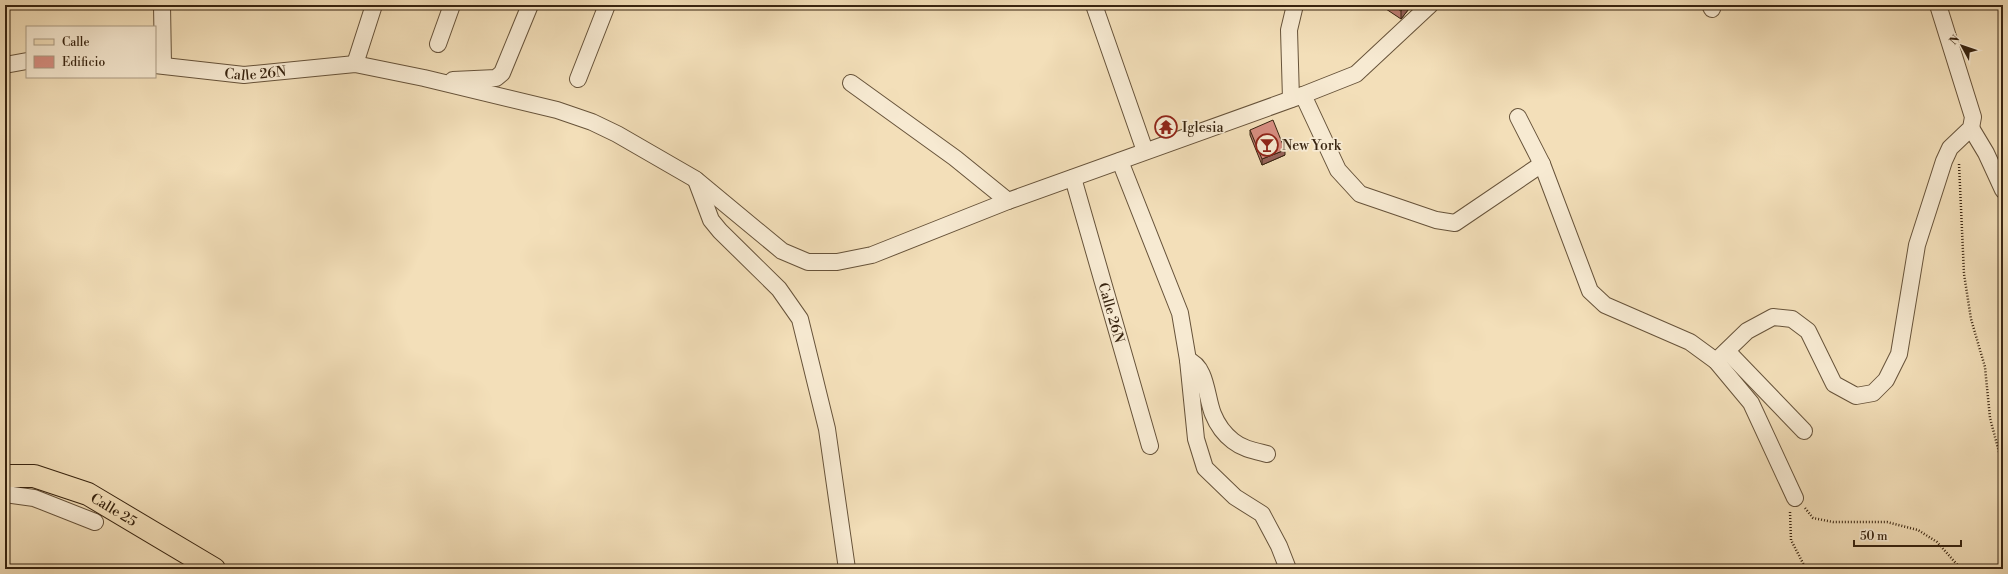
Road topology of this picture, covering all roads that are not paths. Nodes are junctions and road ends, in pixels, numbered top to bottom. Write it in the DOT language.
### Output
graph roads {
  1 [pos="162,5"];
  2 [pos="374,5"];
  3 [pos="452,5"];
  4 [pos="530,5"];
  5 [pos="607,5"];
  6 [pos="1094,5"];
  7 [pos="1295,5"];
  8 [pos="1430,5"];
  9 [pos="1938,5"];
  10 [pos="438,44"];
  11 [pos="26,61"];
  12 [pos="355,64"];
  13 [pos="5,65"];
  14 [pos="159,65"];
  15 [pos="578,79"];
  16 [pos="436,81"];
  17 [pos="851,83"];
  18 [pos="1297,97"];
  19 [pos="1518,117"];
  20 [pos="1971,128"];
  21 [pos="1145,151"];
  22 [pos="1120,161"];
  23 [pos="1542,164"];
  24 [pos="1073,178"];
  25 [pos="695,179"];
  26 [pos="2003,190"];
  27 [pos="1008,201"];
  28 [pos="1721,356"];
  29 [pos="1188,360"];
  30 [pos="1804,431"];
  31 [pos="1150,446"];
  32 [pos="1267,454"];
  33 [pos="5,476"];
  34 [pos="5,494"];
  35 [pos="1795,498"];
  36 [pos="95,522"];
  37 [pos="214,569"];
  38 [pos="847,569"];
  39 [pos="1288,569"];
  1 -- 14 [label="street"];
  2 -- 12 [label="street"];
  3 -- 10 [label="street"];
  4 -- 16 [label="street"];
  5 -- 15 [label="street"];
  6 -- 21 [label="street"];
  7 -- 18 [label="street"];
  8 -- 18 [label="street"];
  9 -- 20 [label="street"];
  11 -- 13 [label="street"];
  12 -- 14 [label="street, Calle 26N"];
  12 -- 16 [label="street, Calle 26N"];
  16 -- 25 [label="street"];
  17 -- 27 [label="street"];
  18 -- 21 [label="street"];
  18 -- 23 [label="street"];
  19 -- 23 [label="street"];
  20 -- 26 [label="street"];
  20 -- 28 [label="street"];
  21 -- 22 [label="street"];
  22 -- 24 [label="street"];
  22 -- 29 [label="street"];
  23 -- 28 [label="street"];
  24 -- 27 [label="street"];
  24 -- 31 [label="street, Calle 26N"];
  25 -- 27 [label="street"];
  25 -- 38 [label="street"];
  28 -- 30 [label="street"];
  28 -- 35 [label="street"];
  29 -- 32 [label="street"];
  29 -- 39 [label="street"];
  33 -- 37 [label="main road, Calle 25"];
  34 -- 36 [label="street"];
}
